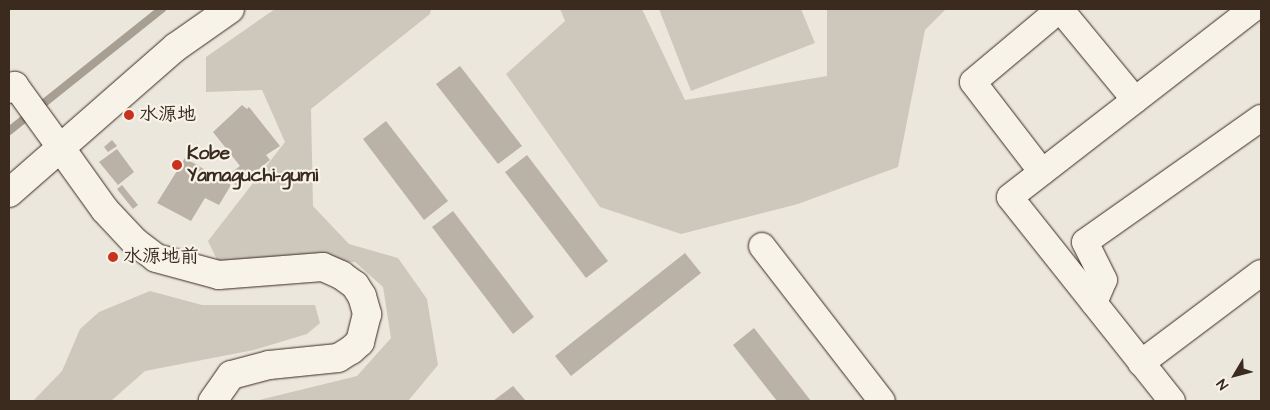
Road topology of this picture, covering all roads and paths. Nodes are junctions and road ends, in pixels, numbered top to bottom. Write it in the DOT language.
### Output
graph roads {
  1 [pos="230,9"];
  2 [pos="1252,9"];
  3 [pos="1221,18"];
  4 [pos="18,96"];
  5 [pos="1135,100"];
  6 [pos="1261,118"];
  7 [pos="55,140"];
  8 [pos="1042,172"];
  9 [pos="9,193"];
  10 [pos="762,246"];
  11 [pos="1261,273"];
  12 [pos="1094,303"];
  13 [pos="1142,363"];
  14 [pos="213,401"];
  15 [pos="882,401"];
  16 [pos="1172,401"];
  1 -- 7 [label="main road"];
  2 -- 3 [label="street"];
  3 -- 5 [label="street"];
  4 -- 7 [label="street"];
  5 -- 8 [label="street"];
  5 -- 8 [label="street"];
  6 -- 12 [label="street"];
  7 -- 9 [label="main road"];
  7 -- 14 [label="main road"];
  8 -- 12 [label="street"];
  10 -- 15 [label="street"];
  11 -- 13 [label="street"];
  12 -- 13 [label="street"];
  13 -- 16 [label="street"];
}
